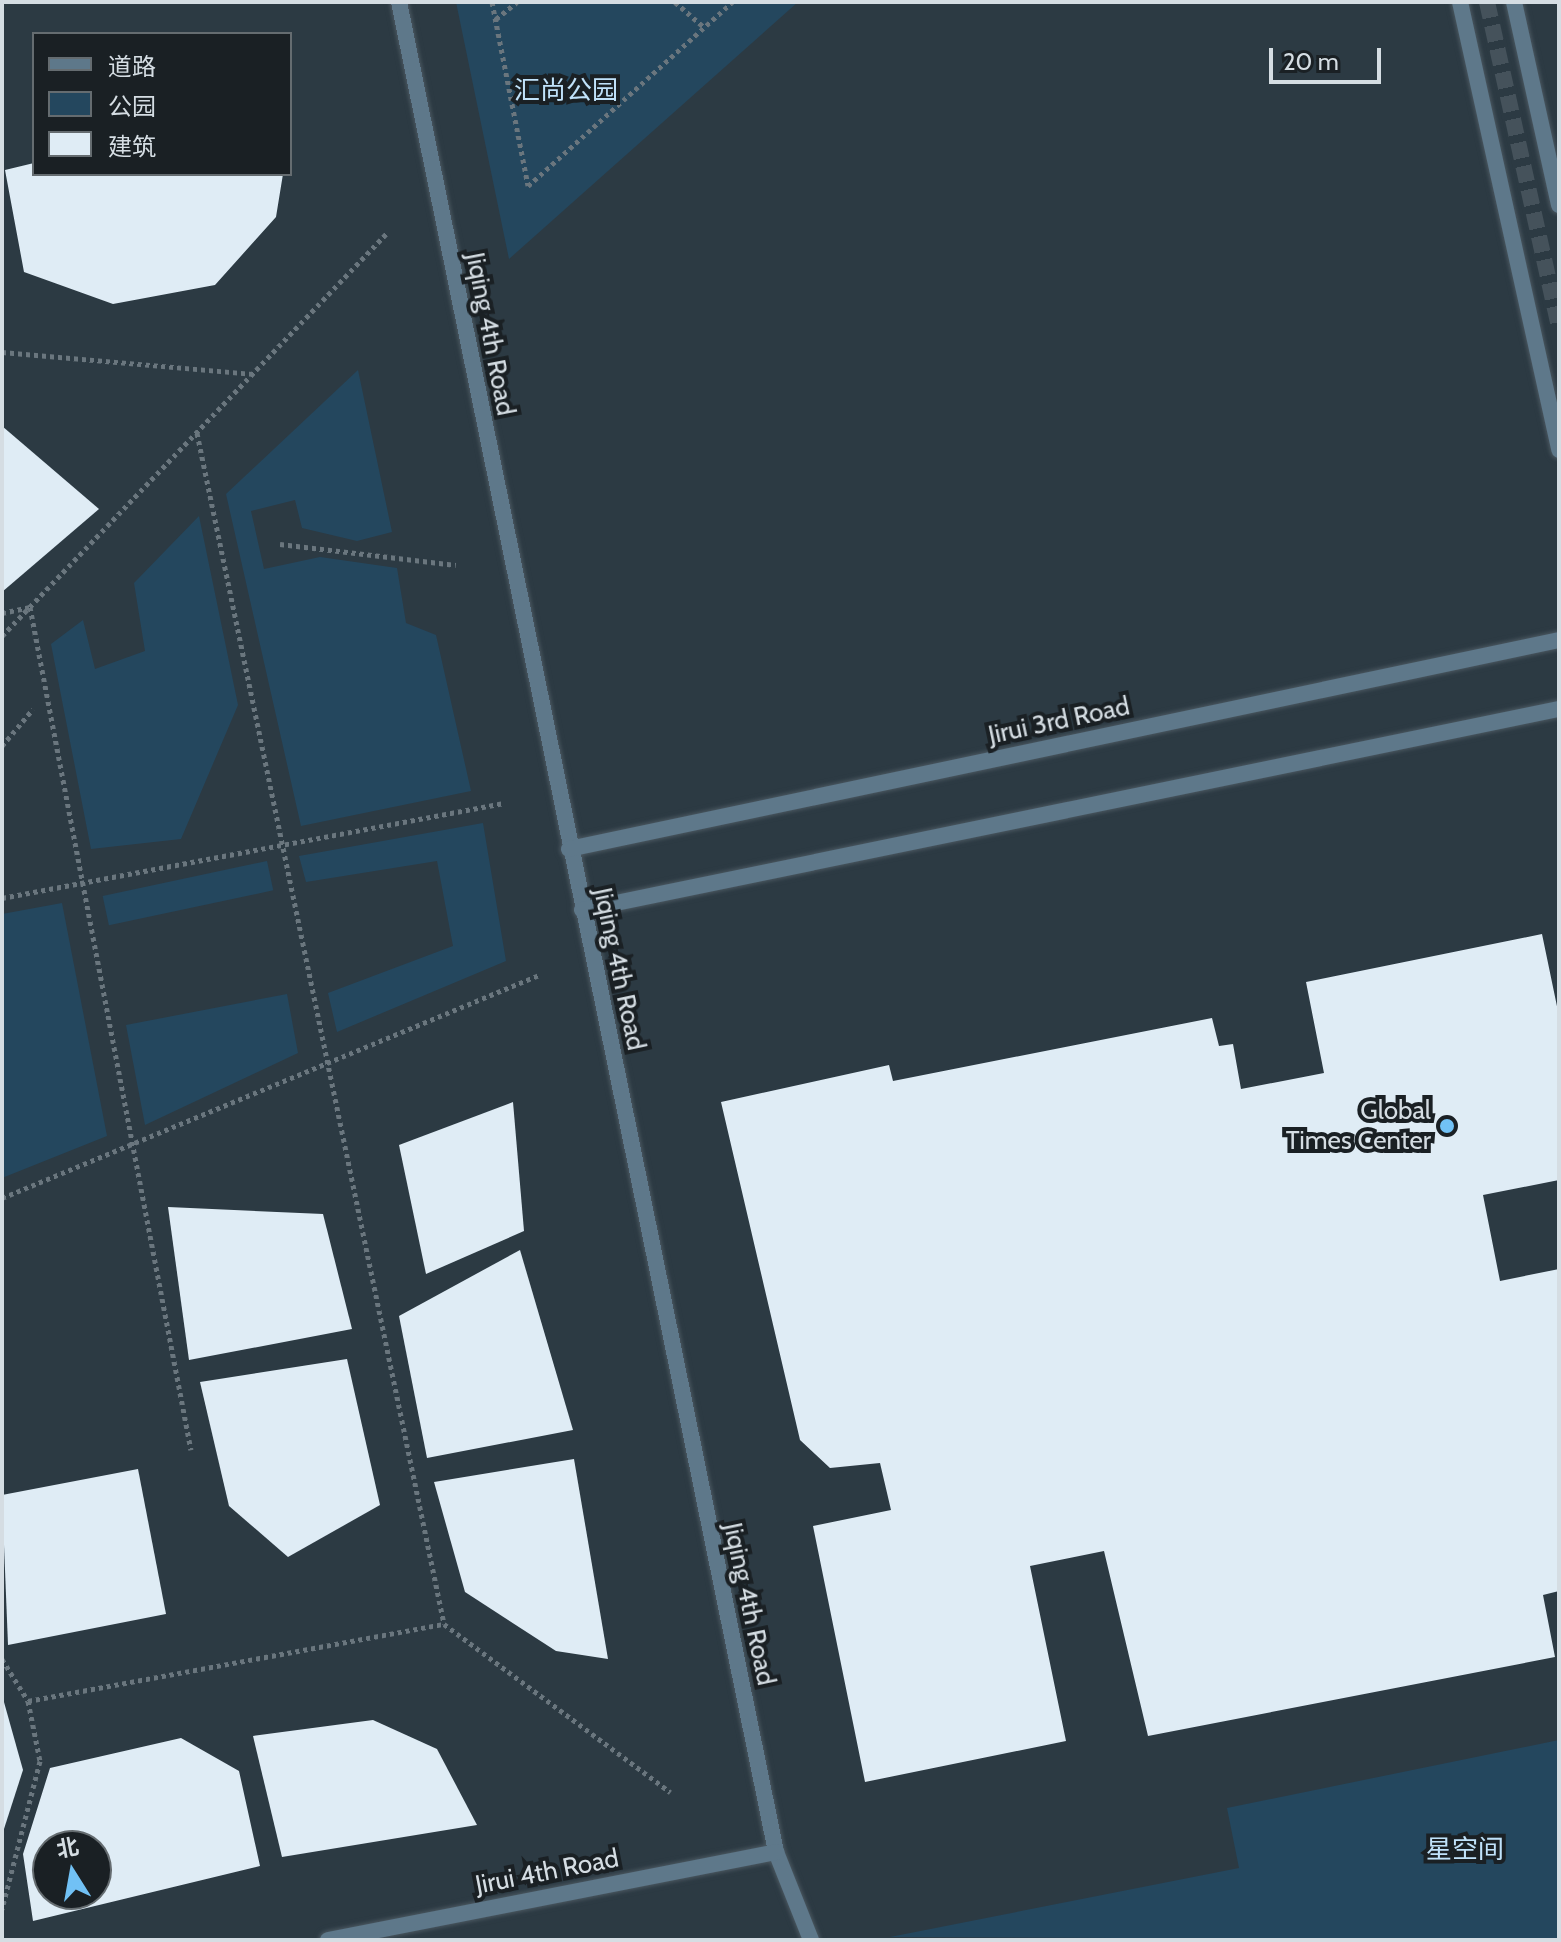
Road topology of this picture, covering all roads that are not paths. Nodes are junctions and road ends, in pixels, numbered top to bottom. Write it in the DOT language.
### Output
graph roads {
  1 [pos="399,2"];
  2 [pos="1460,2"];
  3 [pos="1514,2"];
  4 [pos="1559,205"];
  5 [pos="1559,450"];
  6 [pos="1559,640"];
  7 [pos="1559,709"];
  8 [pos="569,849"];
  9 [pos="582,910"];
  10 [pos="776,1852"];
  11 [pos="328,1940"];
  12 [pos="811,1940"];
  1 -- 8 [label="street, Jiqing 4th Road"];
  2 -- 5 [label="street"];
  3 -- 4 [label="street"];
  6 -- 8 [label="street, Jirui 3rd Road"];
  7 -- 9 [label="street"];
  8 -- 9 [label="street, Jiqing 4th Road"];
  9 -- 10 [label="street, Jiqing 4th Road"];
  10 -- 11 [label="street, Jirui 4th Road"];
  10 -- 12 [label="street, Jiqing 4th Road"];
}
